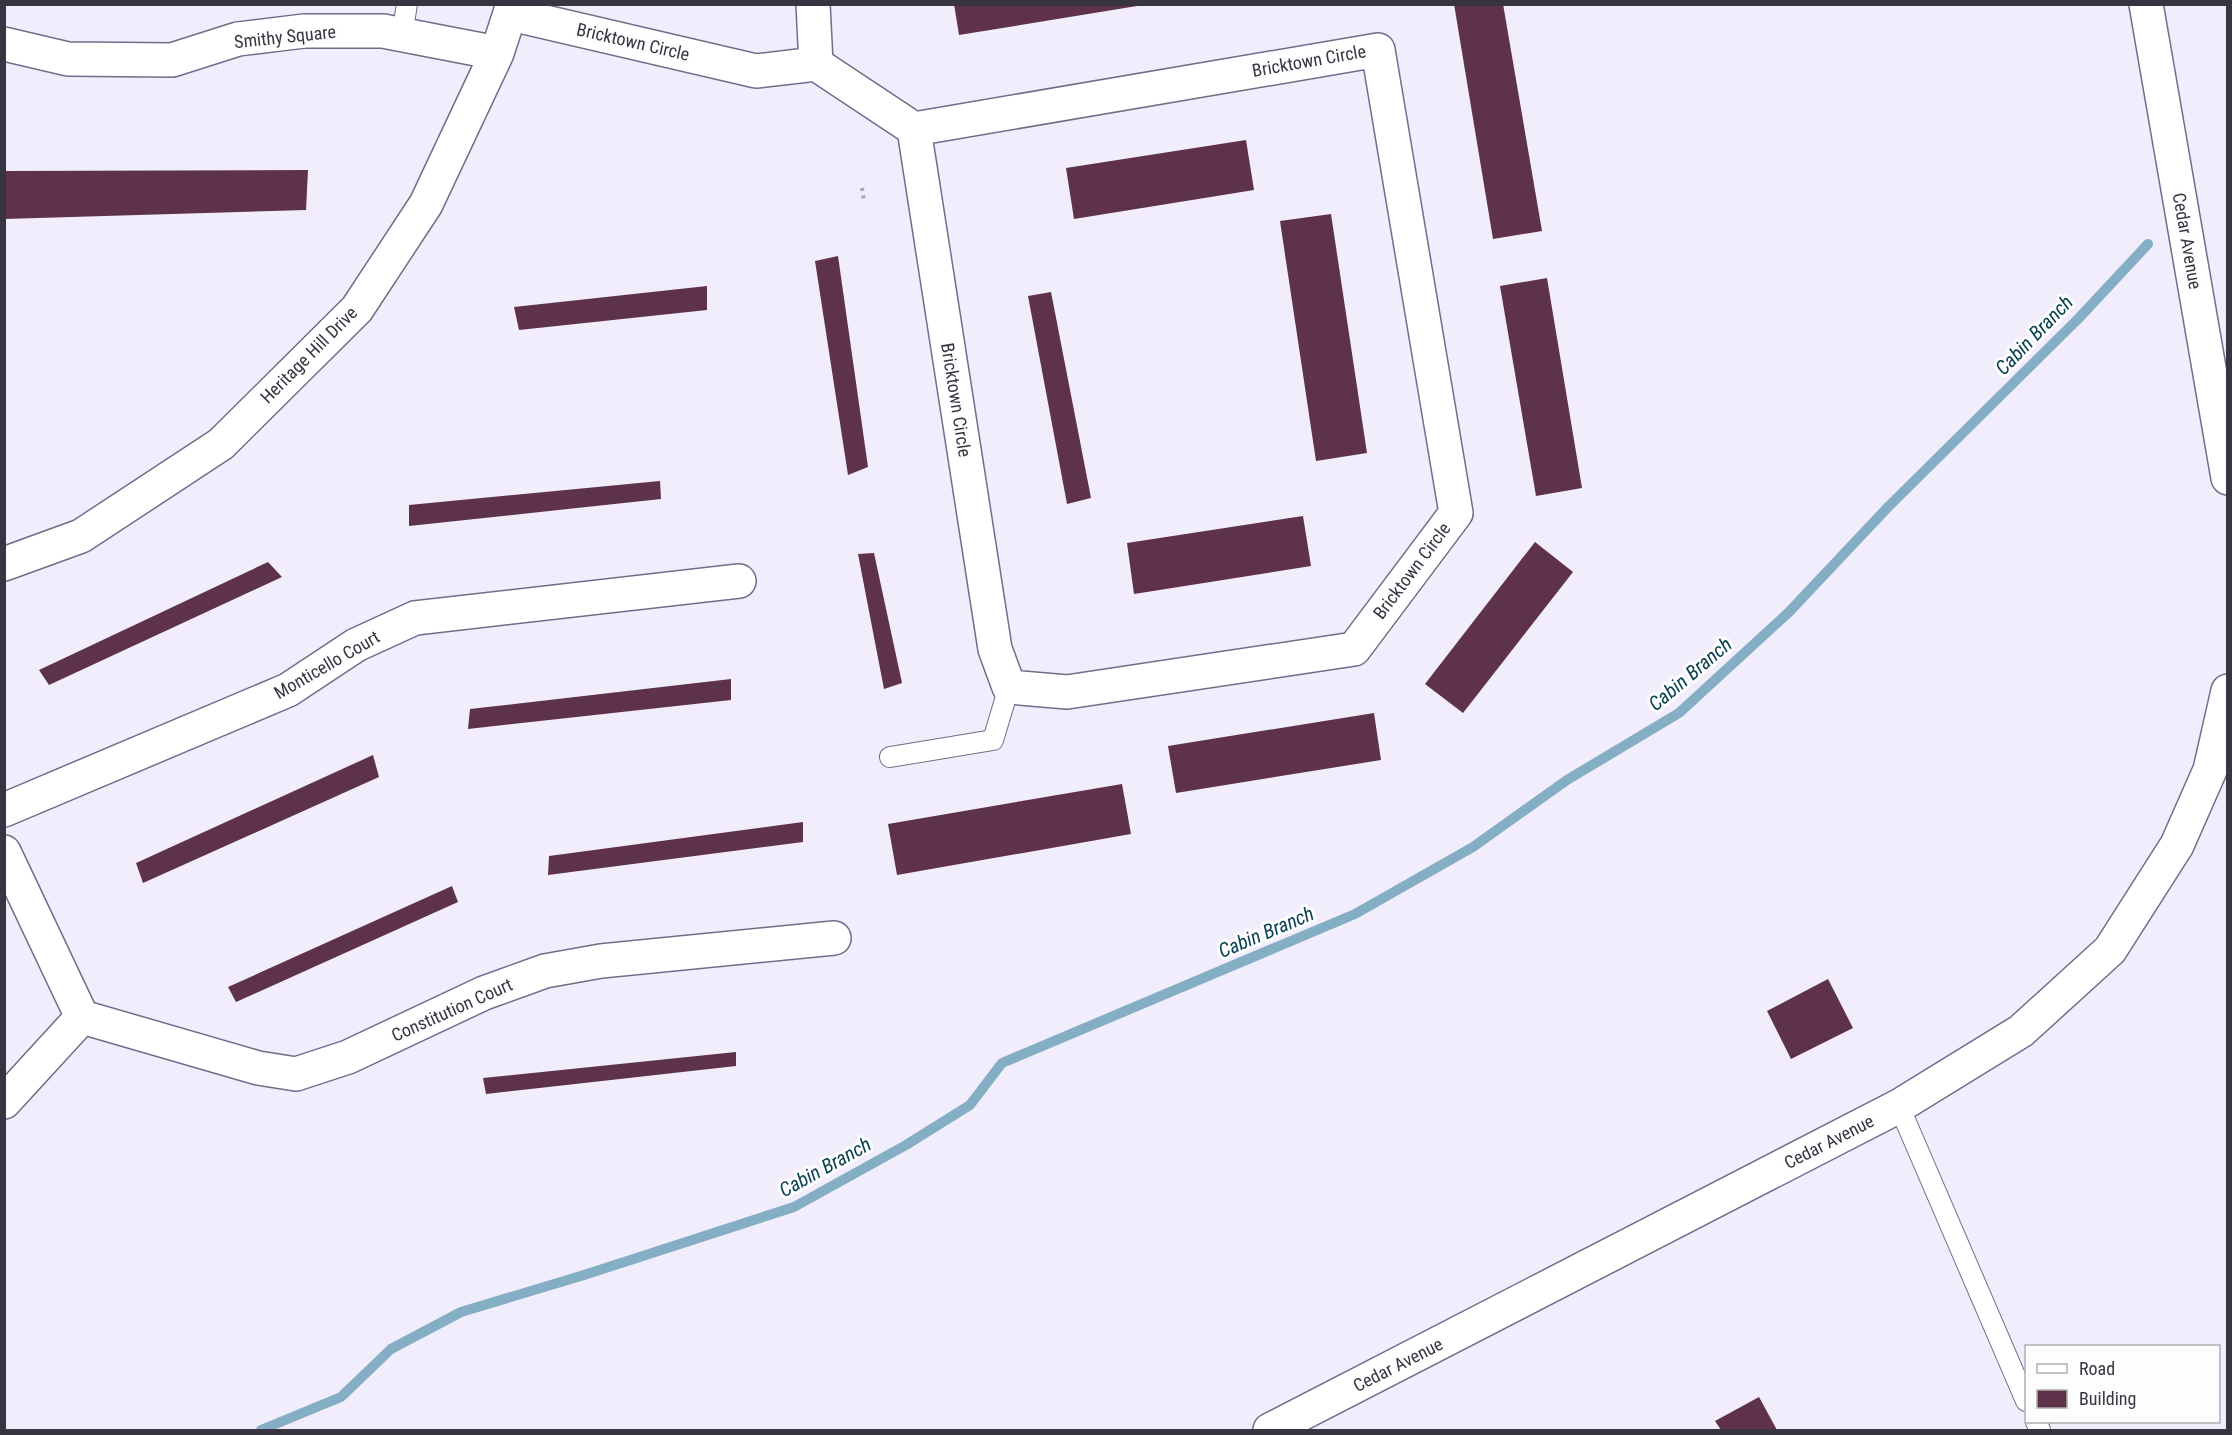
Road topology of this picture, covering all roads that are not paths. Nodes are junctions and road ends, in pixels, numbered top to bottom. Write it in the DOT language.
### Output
graph roads {
  1 [pos="813,4"];
  2 [pos="2146,4"];
  3 [pos="512,10"];
  4 [pos="404,20"];
  5 [pos="4,44"];
  6 [pos="497,52"];
  7 [pos="816,64"];
  8 [pos="914,129"];
  9 [pos="2228,478"];
  10 [pos="4,564"];
  11 [pos="739,581"];
  12 [pos="1009,687"];
  13 [pos="2228,691"];
  14 [pos="890,757"];
  15 [pos="4,810"];
  16 [pos="4,852"];
  17 [pos="834,938"];
  18 [pos="82,1017"];
  19 [pos="4,1102"];
  20 [pos="1899,1106"];
  21 [pos="2025,1399"];
  22 [pos="1270,1431"];
  1 -- 7 [label="street"];
  2 -- 9 [label="street, Cedar Avenue"];
  3 -- 6 [label="street, Heritage Hill Drive"];
  3 -- 7 [label="street, Bricktown Circle"];
  4 -- 5 [label="street, Smithy Square"];
  4 -- 6 [label="street, Smithy Square"];
  6 -- 10 [label="street, Heritage Hill Drive"];
  7 -- 8 [label="street"];
  8 -- 12 [label="street, Bricktown Circle"];
  8 -- 12 [label="street, Bricktown Circle"];
  11 -- 15 [label="street, Monticello Court"];
  12 -- 14 [label="lane"];
  13 -- 20 [label="street, Cedar Avenue"];
  16 -- 18 [label="street"];
  17 -- 18 [label="street, Constitution Court"];
  18 -- 19 [label="street"];
  20 -- 21 [label="lane"];
  20 -- 22 [label="street, Cedar Avenue"];
}
